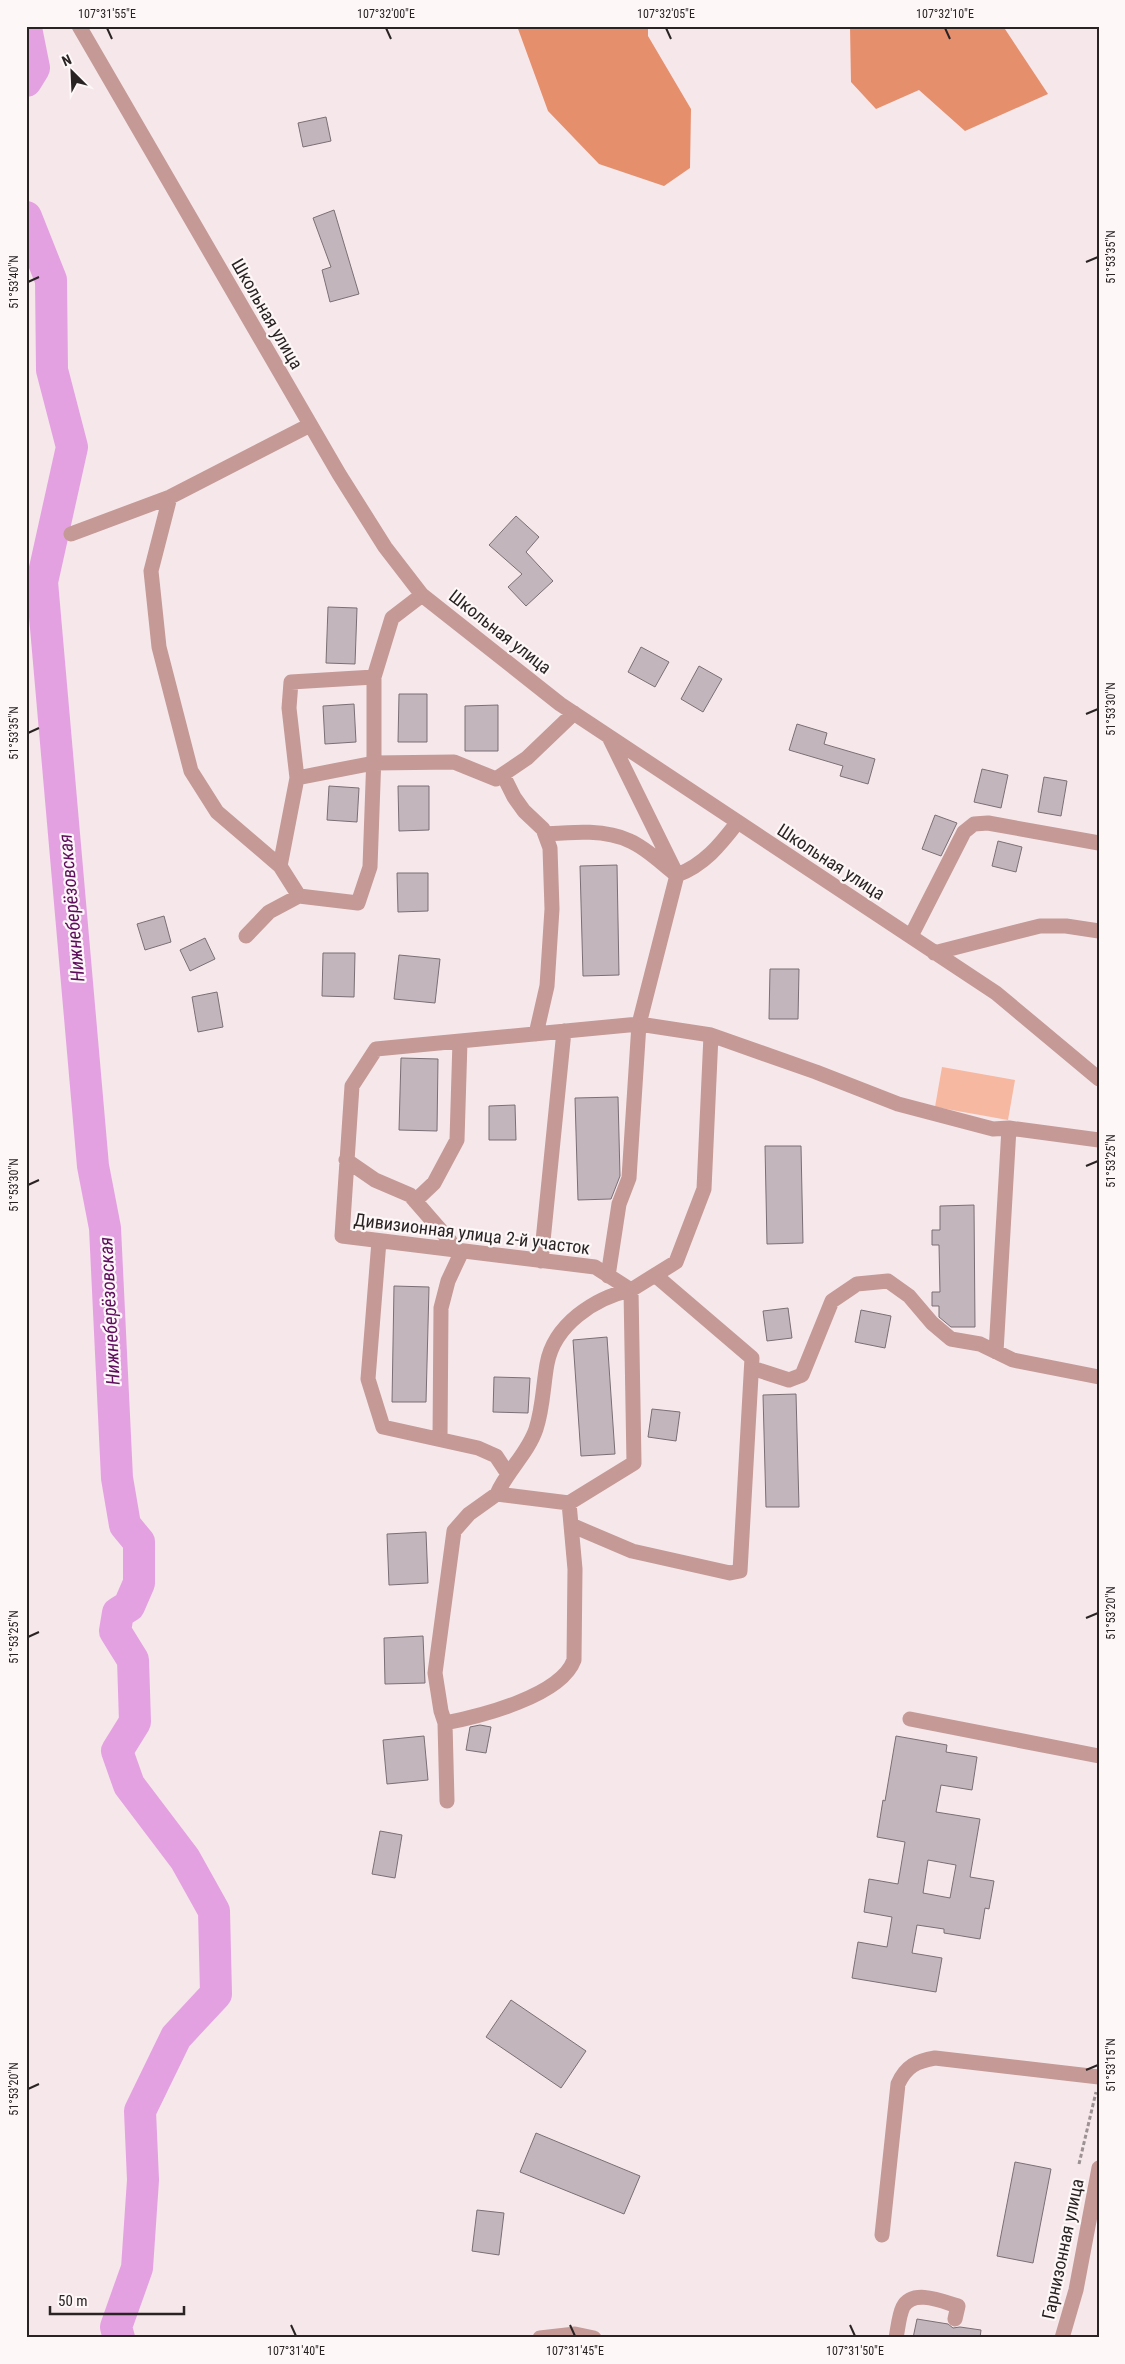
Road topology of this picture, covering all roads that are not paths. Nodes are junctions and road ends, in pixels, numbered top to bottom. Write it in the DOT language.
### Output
graph roads {
  1 [pos="79,26"];
  2 [pos="310,425"];
  3 [pos="170,497"];
  4 [pos="72,534"];
  5 [pos="422,595"];
  6 [pos="374,677"];
  7 [pos="574,713"];
  8 [pos="608,736"];
  9 [pos="374,763"];
  10 [pos="503,775"];
  11 [pos="297,778"];
  12 [pos="737,823"];
  13 [pos="546,834"];
  14 [pos="1099,844"];
  15 [pos="280,866"];
  16 [pos="677,875"];
  17 [pos="299,896"];
  18 [pos="1099,931"];
  19 [pos="246,936"];
  20 [pos="911,936"];
  21 [pos="934,953"];
  22 [pos="639,1024"];
  23 [pos="564,1031"];
  24 [pos="536,1034"];
  25 [pos="711,1035"];
  26 [pos="460,1041"];
  27 [pos="1099,1079"];
  28 [pos="1008,1128"];
  29 [pos="1099,1140"];
  30 [pos="346,1160"];
  31 [pos="415,1201"];
  32 [pos="380,1241"];
  33 [pos="458,1251"];
  34 [pos="541,1261"];
  35 [pos="655,1275"];
  36 [pos="608,1276"];
  37 [pos="631,1290"];
  38 [pos="996,1352"];
  39 [pos="752,1368"];
  40 [pos="1099,1377"];
  41 [pos="440,1439"];
  42 [pos="508,1474"];
  43 [pos="497,1494"];
  44 [pos="569,1503"];
  45 [pos="571,1526"];
  46 [pos="910,1719"];
  47 [pos="445,1722"];
  48 [pos="1099,1756"];
  49 [pos="447,1801"];
  50 [pos="1098,2083"];
  51 [pos="1099,2170"];
  52 [pos="882,2235"];
  53 [pos="955,2319"];
  54 [pos="540,2338"];
  55 [pos="594,2338"];
  56 [pos="896,2338"];
  57 [pos="1062,2338"];
  1 -- 2 [label="street, Школьная улица"];
  2 -- 3 [label="street"];
  2 -- 5 [label="street, Школьная улица"];
  3 -- 4 [label="street"];
  3 -- 15 [label="street"];
  5 -- 6 [label="street"];
  5 -- 7 [label="street, Школьная улица"];
  6 -- 9 [label="street"];
  6 -- 11 [label="street"];
  7 -- 8 [label="street, Школьная улица"];
  7 -- 10 [label="street"];
  8 -- 12 [label="street, Школьная улица"];
  8 -- 16 [label="street"];
  9 -- 10 [label="street"];
  9 -- 11 [label="street"];
  9 -- 17 [label="street"];
  10 -- 13 [label="street"];
  11 -- 15 [label="street"];
  12 -- 16 [label="street"];
  12 -- 20 [label="street, Школьная улица"];
  13 -- 16 [label="street"];
  13 -- 24 [label="street"];
  14 -- 20 [label="street"];
  15 -- 17 [label="street"];
  16 -- 22 [label="street"];
  17 -- 19 [label="street"];
  18 -- 21 [label="street"];
  20 -- 21 [label="street, Школьная улица"];
  21 -- 27 [label="street, Школьная улица"];
  22 -- 23 [label="street, Дивизионная улица 2-й участок"];
  22 -- 25 [label="street, Дивизионная улица 2-й участок"];
  22 -- 36 [label="street"];
  23 -- 24 [label="street, Дивизионная улица 2-й участок"];
  23 -- 34 [label="street"];
  24 -- 26 [label="street, Дивизионная улица 2-й участок"];
  25 -- 28 [label="street, Дивизионная улица 2-й участок"];
  25 -- 35 [label="street"];
  26 -- 30 [label="street, Дивизионная улица 2-й участок"];
  26 -- 31 [label="street"];
  28 -- 29 [label="street, Дивизионная улица 2-й участок"];
  28 -- 38 [label="street"];
  30 -- 31 [label="street"];
  30 -- 32 [label="street, Дивизионная улица 2-й участок"];
  31 -- 33 [label="street"];
  32 -- 33 [label="street, Дивизионная улица 2-й участок"];
  32 -- 41 [label="street"];
  33 -- 34 [label="street, Дивизионная улица 2-й участок"];
  33 -- 41 [label="street"];
  34 -- 36 [label="street, Дивизионная улица 2-й участок"];
  35 -- 37 [label="street"];
  35 -- 39 [label="street"];
  36 -- 37 [label="street, Дивизионная улица 2-й участок"];
  37 -- 42 [label="street"];
  37 -- 44 [label="street"];
  38 -- 39 [label="street"];
  38 -- 40 [label="street"];
  39 -- 45 [label="street"];
  41 -- 42 [label="street"];
  42 -- 43 [label="street"];
  43 -- 44 [label="street"];
  43 -- 47 [label="street"];
  44 -- 45 [label="street"];
  45 -- 47 [label="street"];
  46 -- 48 [label="street"];
  47 -- 49 [label="street"];
  50 -- 52 [label="street"];
  51 -- 57 [label="street, Гарнизонная улица"];
  53 -- 56 [label="street"];
  54 -- 55 [label="street"];
}
